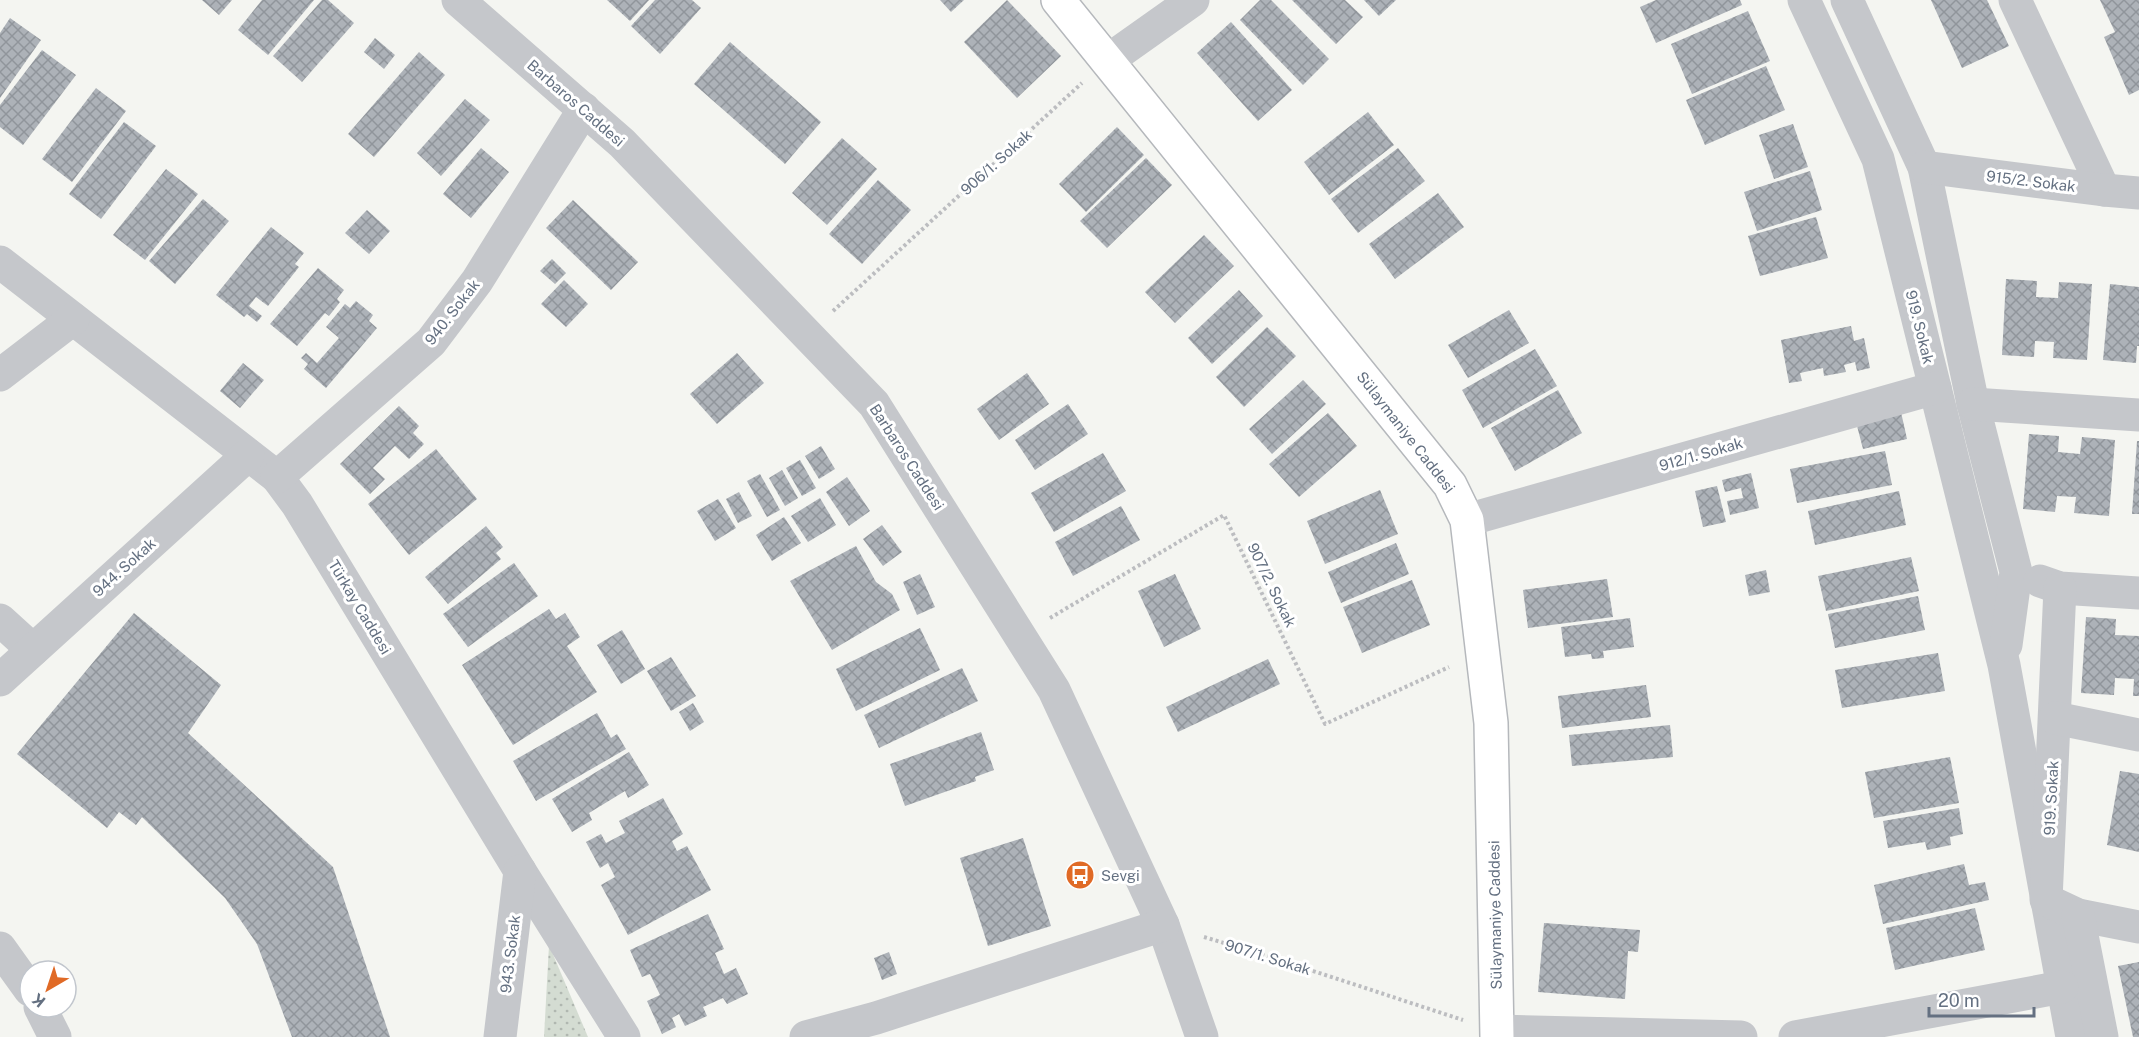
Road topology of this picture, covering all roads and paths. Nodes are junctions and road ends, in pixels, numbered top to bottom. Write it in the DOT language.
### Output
graph roads {
  1 [pos="458,0"];
  2 [pos="1058,0"];
  3 [pos="1193,0"];
  4 [pos="1804,0"];
  5 [pos="1847,0"];
  6 [pos="2014,0"];
  7 [pos="1107,61"];
  8 [pos="584,109"];
  9 [pos="1924,167"];
  10 [pos="2104,190"];
  11 [pos="2139,192"];
  12 [pos="0,262"];
  13 [pos="73,319"];
  14 [pos="807,334"];
  15 [pos="0,375"];
  16 [pos="1935,388"];
  17 [pos="1973,404"];
  18 [pos="2139,415"];
  19 [pos="248,455"];
  20 [pos="277,477"];
  21 [pos="1467,520"];
  22 [pos="2016,572"];
  23 [pos="2060,588"];
  24 [pos="2139,593"];
  25 [pos="0,620"];
  26 [pos="1021,636"];
  27 [pos="33,650"];
  28 [pos="1483,652"];
  29 [pos="2004,665"];
  30 [pos="0,680"];
  31 [pos="2055,718"];
  32 [pos="2139,735"];
  33 [pos="520,871"];
  34 [pos="2046,900"];
  35 [pos="2078,915"];
  36 [pos="1162,925"];
  37 [pos="2139,927"];
  38 [pos="0,948"];
  39 [pos="18,973"];
  40 [pos="2062,987"];
  41 [pos="46,1019"];
  42 [pos="1497,1034"];
  43 [pos="56,1037"];
  44 [pos="500,1037"];
  45 [pos="624,1037"];
  46 [pos="806,1037"];
  47 [pos="1181,1037"];
  48 [pos="1202,1037"];
  49 [pos="1741,1037"];
  50 [pos="1795,1037"];
  51 [pos="2072,1037"];
  52 [pos="2102,1037"];
  1 -- 8 [label="street, Barbaros Caddesi"];
  2 -- 7 [label="main road, Sülaymaniye Caddesi"];
  3 -- 7 [label="street"];
  4 -- 16 [label="street, 919. Sokak"];
  5 -- 9 [label="street, 919. Sokak"];
  6 -- 10 [label="street"];
  7 -- 14 [label="path, 906/1. Sokak"];
  7 -- 21 [label="main road, Sülaymaniye Caddesi"];
  8 -- 14 [label="street, Barbaros Caddesi"];
  8 -- 20 [label="street, 940. Sokak"];
  9 -- 10 [label="street, 915/2. Sokak"];
  9 -- 17 [label="street, 919. Sokak"];
  10 -- 11 [label="street, 915/2. Sokak"];
  12 -- 13 [label="street, Türkay Caddesi"];
  13 -- 15 [label="street"];
  13 -- 19 [label="street, Türkay Caddesi"];
  14 -- 26 [label="street, Barbaros Caddesi"];
  16 -- 21 [label="street, 912/1. Sokak"];
  16 -- 29 [label="street, 919. Sokak"];
  17 -- 18 [label="street"];
  17 -- 22 [label="street, 919. Sokak"];
  19 -- 20 [label="street, Türkay Caddesi"];
  19 -- 27 [label="street, 944. Sokak"];
  20 -- 33 [label="street, Türkay Caddesi"];
  21 -- 28 [label="main road, Sülaymaniye Caddesi"];
  22 -- 23 [label="street"];
  22 -- 29 [label="street, 919. Sokak"];
  23 -- 24 [label="street"];
  23 -- 31 [label="street, 919. Sokak"];
  25 -- 27 [label="street"];
  26 -- 28 [label="path, 907/2. Sokak"];
  26 -- 36 [label="street, Barbaros Caddesi"];
  27 -- 30 [label="street, 944. Sokak"];
  28 -- 42 [label="main road, Sülaymaniye Caddesi"];
  29 -- 34 [label="street, 919. Sokak"];
  31 -- 32 [label="street"];
  31 -- 34 [label="street, 919. Sokak"];
  33 -- 44 [label="street, 943. Sokak"];
  33 -- 45 [label="street, Türkay Caddesi"];
  34 -- 35 [label="street"];
  34 -- 40 [label="street, 919. Sokak"];
  35 -- 37 [label="street"];
  35 -- 52 [label="street"];
  36 -- 42 [label="path, 907/1. Sokak"];
  36 -- 46 [label="street"];
  36 -- 47 [label="street, Barbaros Caddesi"];
  36 -- 48 [label="street, Barbaros Caddesi"];
  38 -- 39 [label="street"];
  40 -- 50 [label="street"];
  40 -- 51 [label="street, 919. Sokak"];
  41 -- 43 [label="street"];
  42 -- 49 [label="street"];
}
